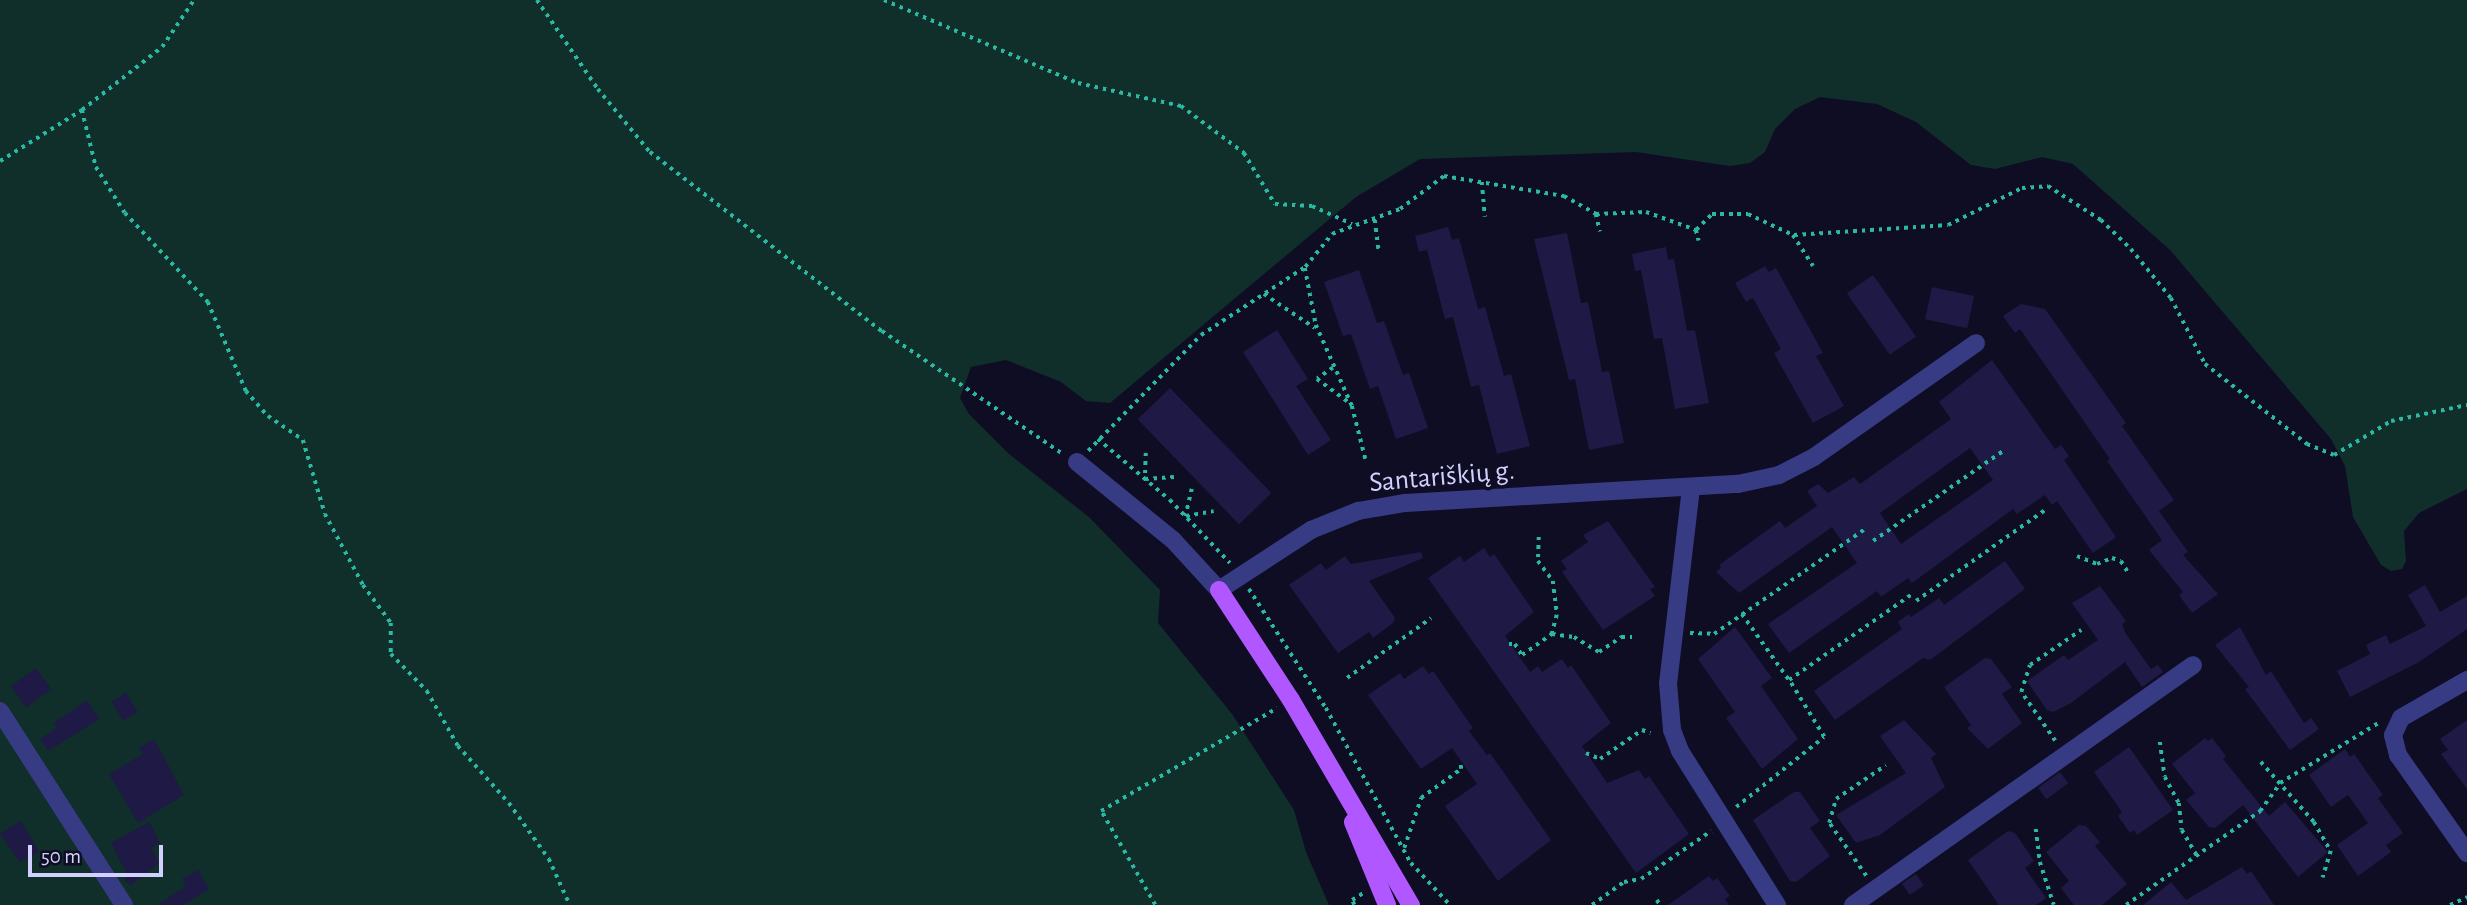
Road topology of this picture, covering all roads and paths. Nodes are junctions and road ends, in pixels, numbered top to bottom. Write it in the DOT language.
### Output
graph roads {
  1 [pos="194,0"];
  2 [pos="537,0"];
  3 [pos="884,0"];
  4 [pos="82,110"];
  5 [pos="0,161"];
  6 [pos="1482,182"];
  7 [pos="1596,214"];
  8 [pos="1485,217"];
  9 [pos="1375,220"];
  10 [pos="1352,224"];
  11 [pos="1696,230"];
  12 [pos="1600,232"];
  13 [pos="1793,235"];
  14 [pos="1699,241"];
  15 [pos="1378,251"];
  16 [pos="1813,266"];
  17 [pos="1305,267"];
  18 [pos="1264,293"];
  19 [pos="1317,329"];
  20 [pos="1976,343"];
  21 [pos="1333,368"];
  22 [pos="2467,405"];
  23 [pos="1352,406"];
  24 [pos="2003,451"];
  25 [pos="1146,453"];
  26 [pos="1366,461"];
  27 [pos="1077,462"];
  28 [pos="1174,477"];
  29 [pos="1691,488"];
  30 [pos="1192,489"];
  31 [pos="2045,510"];
  32 [pos="1214,511"];
  33 [pos="1865,529"];
  34 [pos="1539,537"];
  35 [pos="1873,541"];
  36 [pos="2077,556"];
  37 [pos="2128,572"];
  38 [pos="1219,590"];
  39 [pos="1911,595"];
  40 [pos="1916,601"];
  41 [pos="1742,614"];
  42 [pos="1430,618"];
  43 [pos="2081,629"];
  44 [pos="1674,632"];
  45 [pos="1552,634"];
  46 [pos="1632,637"];
  47 [pos="1509,645"];
  48 [pos="2193,665"];
  49 [pos="1347,678"];
  50 [pos="1788,680"];
  51 [pos="2467,680"];
  52 [pos="1291,700"];
  53 [pos="0,711"];
  54 [pos="2359,732"];
  55 [pos="1651,733"];
  56 [pos="2160,742"];
  57 [pos="1586,753"];
  58 [pos="2065,754"];
  59 [pos="2261,762"];
  60 [pos="1460,763"];
  61 [pos="1886,765"];
  62 [pos="2280,783"];
  63 [pos="1340,786"];
  64 [pos="1724,822"];
  65 [pos="2036,829"];
  66 [pos="1404,848"];
  67 [pos="2467,853"];
  68 [pos="2197,856"];
  69 [pos="1412,863"];
  70 [pos="2323,878"];
  71 [pos="1875,890"];
  72 [pos="2467,897"];
  73 [pos="1657,900"];
  74 [pos="124,905"];
  75 [pos="570,905"];
  76 [pos="1155,905"];
  77 [pos="1387,905"];
  78 [pos="1411,905"];
  79 [pos="1450,905"];
  80 [pos="1592,905"];
  81 [pos="1660,905"];
  82 [pos="1777,905"];
  83 [pos="1853,905"];
  84 [pos="2054,905"];
  85 [pos="2126,905"];
  86 [pos="2450,905"];
  1 -- 4 [label="path"];
  2 -- 27 [label="path"];
  3 -- 10 [label="path"];
  4 -- 5 [label="path"];
  4 -- 75 [label="path"];
  6 -- 7 [label="path"];
  6 -- 8 [label="path"];
  6 -- 9 [label="path"];
  7 -- 11 [label="path"];
  7 -- 12 [label="path"];
  9 -- 10 [label="path"];
  9 -- 15 [label="path"];
  10 -- 17 [label="path"];
  11 -- 13 [label="path"];
  11 -- 14 [label="path"];
  13 -- 16 [label="path"];
  13 -- 22 [label="path"];
  17 -- 18 [label="path"];
  17 -- 19 [label="path"];
  18 -- 19 [label="path"];
  18 -- 27 [label="path"];
  19 -- 21 [label="path"];
  20 -- 29 [label="street, Santariškių g."];
  21 -- 23 [label="path"];
  21 -- 23 [label="path"];
  23 -- 26 [label="path"];
  24 -- 35 [label="path"];
  25 -- 28 [label="path"];
  27 -- 38 [label="street"];
  29 -- 38 [label="street, Santariškių g."];
  29 -- 44 [label="street"];
  30 -- 32 [label="path"];
  31 -- 40 [label="path"];
  33 -- 41 [label="path"];
  34 -- 45 [label="path"];
  36 -- 37 [label="path"];
  38 -- 52 [label="main road"];
  39 -- 50 [label="path"];
  41 -- 44 [label="path"];
  41 -- 50 [label="path"];
  42 -- 49 [label="path"];
  43 -- 58 [label="path"];
  44 -- 64 [label="street"];
  45 -- 46 [label="path"];
  45 -- 47 [label="path"];
  48 -- 58 [label="street"];
  50 -- 64 [label="path"];
  51 -- 67 [label="street"];
  52 -- 63 [label="main road"];
  52 -- 76 [label="path"];
  53 -- 74 [label="street"];
  54 -- 62 [label="path"];
  55 -- 57 [label="path"];
  56 -- 68 [label="path"];
  58 -- 71 [label="street"];
  59 -- 62 [label="path"];
  60 -- 66 [label="path"];
  61 -- 71 [label="path"];
  62 -- 68 [label="path"];
  62 -- 70 [label="path"];
  63 -- 77 [label="main road"];
  63 -- 78 [label="main road"];
  64 -- 80 [label="path"];
  64 -- 82 [label="street"];
  65 -- 84 [label="path"];
  68 -- 85 [label="path"];
  69 -- 79 [label="path"];
  71 -- 83 [label="street"];
  72 -- 86 [label="path"];
  73 -- 81 [label="path"];
}
